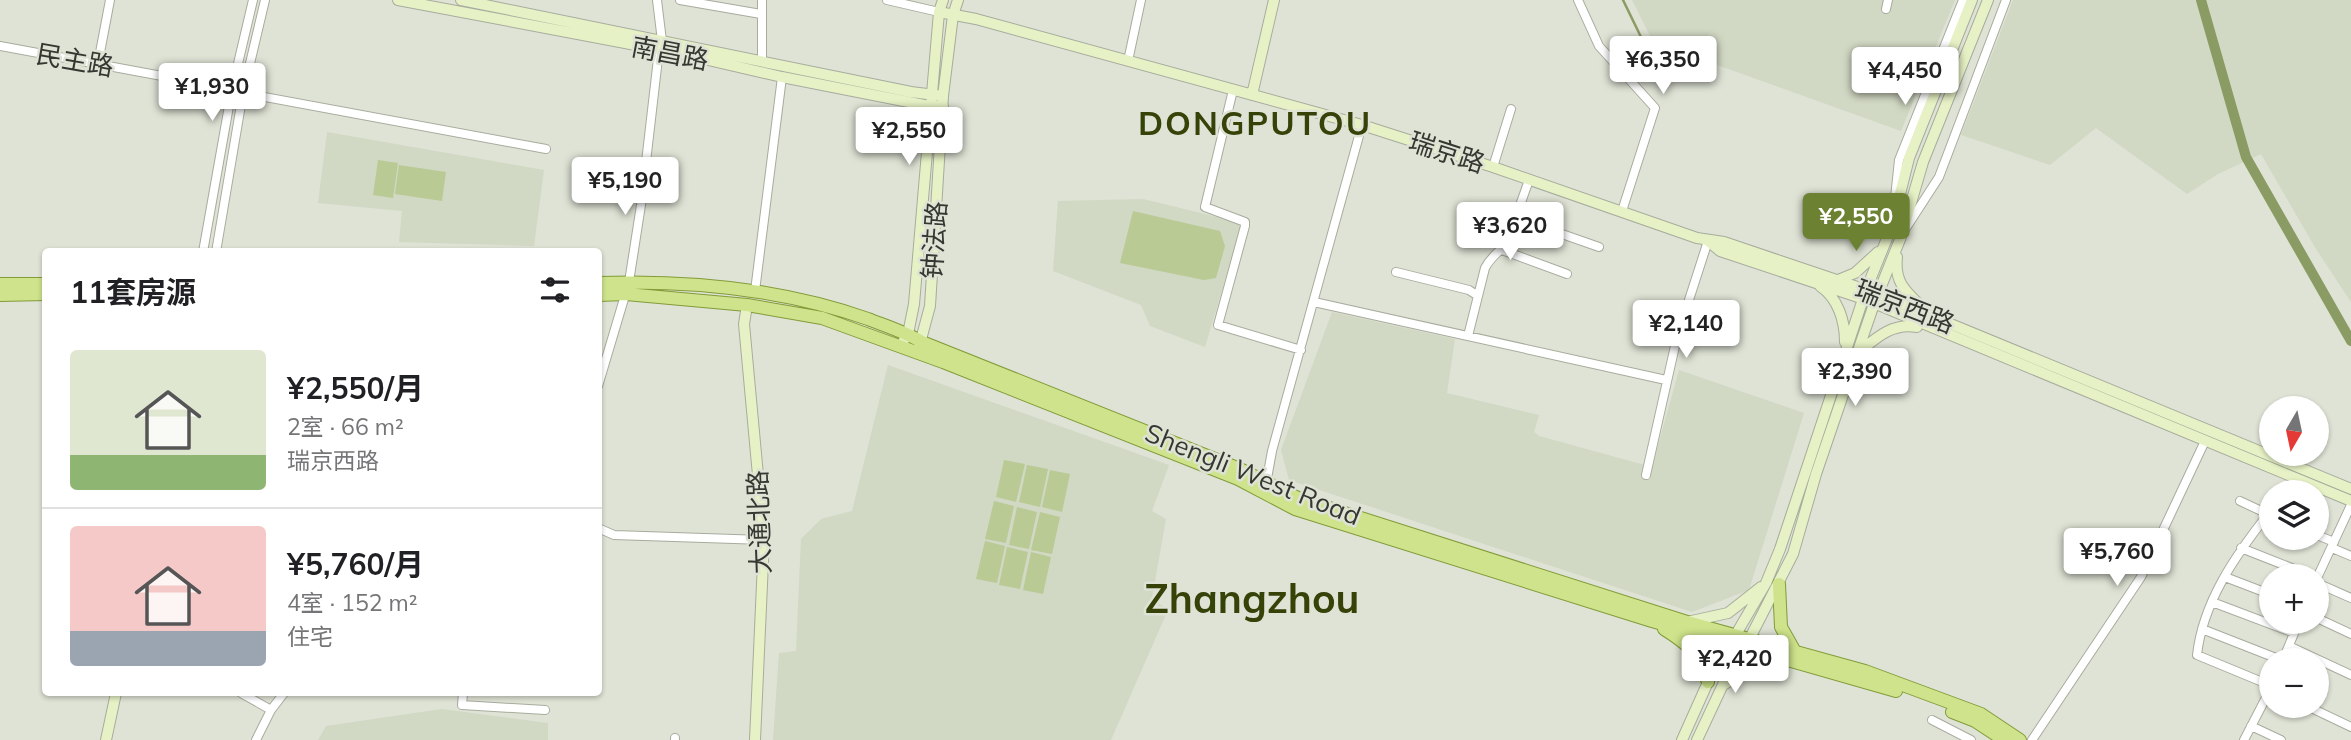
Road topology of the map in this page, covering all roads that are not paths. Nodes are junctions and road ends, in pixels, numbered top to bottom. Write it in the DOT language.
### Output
graph roads {
  1 [pos="110,0"];
  2 [pos="253,0"];
  3 [pos="265,0"];
  4 [pos="398,0"];
  5 [pos="461,0"];
  6 [pos="657,0"];
  7 [pos="680,0"];
  8 [pos="762,0"];
  9 [pos="887,0"];
  10 [pos="943,0"];
  11 [pos="958,0"];
  12 [pos="1141,0"];
  13 [pos="1274,0"];
  14 [pos="1578,0"];
  15 [pos="1963,0"];
  16 [pos="1972,0"];
  17 [pos="1988,0"];
  18 [pos="2006,0"];
  19 [pos="939,12"];
  20 [pos="761,14"];
  21 [pos="953,15"];
  22 [pos="660,45"];
  23 [pos="0,46"];
  24 [pos="762,61"];
  25 [pos="1128,61"];
  26 [pos="98,63"];
  27 [pos="782,77"];
  28 [pos="233,89"];
  29 [pos="1233,90"];
  30 [pos="243,93"];
  31 [pos="1252,95"];
  32 [pos="930,100"];
  33 [pos="943,101"];
  34 [pos="1511,109"];
  35 [pos="1362,125"];
  36 [pos="546,149"];
  37 [pos="1493,167"];
  38 [pos="1529,180"];
  39 [pos="1622,211"];
  40 [pos="1516,218"];
  41 [pos="1892,226"];
  42 [pos="1900,240"];
  43 [pos="1708,241"];
  44 [pos="1886,242"];
  45 [pos="1599,247"];
  46 [pos="204,248"];
  47 [pos="217,248"];
  48 [pos="1502,250"];
  49 [pos="1396,272"];
  50 [pos="1567,274"];
  51 [pos="1812,280"];
  52 [pos="1838,280"];
  53 [pos="0,284"];
  54 [pos="42,284"];
  55 [pos="602,284"];
  56 [pos="627,288"];
  57 [pos="755,291"];
  58 [pos="42,294"];
  59 [pos="602,294"];
  60 [pos="0,295"];
  61 [pos="1478,296"];
  62 [pos="1871,297"];
  63 [pos="1314,302"];
  64 [pos="747,305"];
  65 [pos="1929,315"];
  66 [pos="1934,329"];
  67 [pos="908,334"];
  68 [pos="1468,336"];
  69 [pos="899,346"];
  70 [pos="919,347"];
  71 [pos="1301,350"];
  72 [pos="1845,352"];
  73 [pos="1858,352"];
  74 [pos="602,372"];
  75 [pos="1666,380"];
  76 [pos="2205,440"];
  77 [pos="1646,475"];
  78 [pos="1266,487"];
  79 [pos="2351,489"];
  80 [pos="2240,501"];
  81 [pos="2351,503"];
  82 [pos="2259,510"];
  83 [pos="2259,528"];
  84 [pos="602,530"];
  85 [pos="764,540"];
  86 [pos="2329,542"];
  87 [pos="2333,545"];
  88 [pos="2241,548"];
  89 [pos="2351,556"];
  90 [pos="2282,564"];
  91 [pos="2324,564"];
  92 [pos="2224,577"];
  93 [pos="1772,583"];
  94 [pos="2329,586"];
  95 [pos="2259,590"];
  96 [pos="2351,598"];
  97 [pos="2213,602"];
  98 [pos="2259,620"];
  99 [pos="1652,621"];
  100 [pos="1687,622"];
  101 [pos="2329,624"];
  102 [pos="2202,629"];
  103 [pos="2294,634"];
  104 [pos="2351,634"];
  105 [pos="1733,639"];
  106 [pos="1747,643"];
  107 [pos="2289,646"];
  108 [pos="1794,650"];
  109 [pos="2259,651"];
  110 [pos="1783,659"];
  111 [pos="2351,675"];
  112 [pos="1708,682"];
  113 [pos="1722,686"];
  114 [pos="115,696"];
  115 [pos="246,696"];
  116 [pos="282,696"];
  117 [pos="463,696"];
  118 [pos="271,710"];
  119 [pos="545,710"];
  120 [pos="2329,716"];
  121 [pos="1932,720"];
  122 [pos="2251,726"];
  123 [pos="2351,727"];
  124 [pos="106,740"];
  125 [pos="256,740"];
  126 [pos="755,740"];
  127 [pos="1682,740"];
  128 [pos="1697,740"];
  129 [pos="1970,740"];
  130 [pos="2004,740"];
  131 [pos="2020,740"];
  132 [pos="2032,740"];
  133 [pos="2244,740"];
  134 [pos="2281,740"];
  1 -- 26 [label="street"];
  2 -- 28 [label="street"];
  3 -- 30 [label="street"];
  4 -- 22 [label="street, 南昌路"];
  5 -- 22 [label="street, 南昌路"];
  6 -- 22 [label="street"];
  7 -- 20 [label="street"];
  8 -- 20 [label="street"];
  9 -- 19 [label="street"];
  10 -- 19 [label="street, 钟法路"];
  11 -- 21 [label="street, 钟法路"];
  12 -- 25 [label="street"];
  13 -- 31 [label="street"];
  14 -- 39 [label="street"];
  15 -- 41 [label="street"];
  16 -- 41 [label="street"];
  17 -- 42 [label="street"];
  18 -- 42 [label="street"];
  19 -- 21 [label="street, 瑞京路"];
  19 -- 32 [label="street, 钟法路"];
  20 -- 24 [label="street"];
  21 -- 25 [label="street, 瑞京路"];
  21 -- 33 [label="street, 钟法路"];
  22 -- 24 [label="street, 南昌路"];
  22 -- 27 [label="street, 南昌路"];
  22 -- 56 [label="street"];
  23 -- 26 [label="street, 民主路"];
  24 -- 32 [label="street, 南昌路"];
  25 -- 29 [label="street, 瑞京路"];
  26 -- 28 [label="street, 民主路"];
  27 -- 32 [label="street, 南昌路"];
  27 -- 57 [label="street"];
  28 -- 46 [label="street"];
  29 -- 31 [label="street, 瑞京路"];
  29 -- 71 [label="street"];
  30 -- 36 [label="street"];
  30 -- 47 [label="street"];
  31 -- 35 [label="street, 瑞京路"];
  32 -- 33 [label="street, 南昌路"];
  32 -- 67 [label="street, 钟法路"];
  33 -- 70 [label="street, 钟法路"];
  34 -- 37 [label="street"];
  35 -- 37 [label="street, 瑞京路"];
  35 -- 63 [label="street"];
  37 -- 38 [label="street, 瑞京路"];
  38 -- 39 [label="street, 瑞京路"];
  38 -- 40 [label="street"];
  39 -- 43 [label="street, 瑞京路"];
  40 -- 45 [label="street"];
  40 -- 48 [label="street"];
  41 -- 44 [label="street"];
  42 -- 62 [label="street"];
  42 -- 65 [label="street"];
  43 -- 51 [label="street, 瑞京西路"];
  43 -- 52 [label="street, 瑞京西路"];
  43 -- 75 [label="street"];
  44 -- 52 [label="street"];
  44 -- 62 [label="street"];
  48 -- 50 [label="street"];
  48 -- 61 [label="street"];
  49 -- 61 [label="street"];
  51 -- 62 [label="street, 瑞京西路"];
  51 -- 72 [label="street"];
  52 -- 62 [label="street, 瑞京西路"];
  53 -- 54 [label="main road"];
  55 -- 56 [label="main road, Shengli West Road"];
  56 -- 57 [label="main road, Shengli West Road"];
  56 -- 59 [label="main road, Shengli West Road"];
  56 -- 64 [label="main road"];
  56 -- 74 [label="street"];
  57 -- 67 [label="main road, Shengli West Road"];
  58 -- 60 [label="main road"];
  61 -- 68 [label="street"];
  62 -- 65 [label="street, 瑞京西路"];
  62 -- 66 [label="street, 瑞京西路"];
  62 -- 72 [label="street"];
  62 -- 73 [label="street"];
  63 -- 68 [label="street"];
  63 -- 71 [label="street"];
  64 -- 69 [label="main road"];
  64 -- 85 [label="street, 大通北路"];
  65 -- 79 [label="street, 瑞京西路"];
  66 -- 73 [label="street"];
  66 -- 76 [label="street, 瑞京西路"];
  67 -- 69 [label="street, 钟法路"];
  67 -- 70 [label="main road, Shengli West Road"];
  68 -- 75 [label="street"];
  69 -- 70 [label="main road"];
  70 -- 78 [label="main road, Shengli West Road"];
  71 -- 78 [label="street"];
  72 -- 93 [label="street"];
  73 -- 93 [label="street"];
  75 -- 77 [label="street"];
  76 -- 81 [label="street, 瑞京西路"];
  76 -- 132 [label="street"];
  78 -- 99 [label="main road"];
  78 -- 100 [label="main road, Shengli West Road"];
  80 -- 82 [label="street"];
  81 -- 87 [label="street"];
  83 -- 88 [label="street"];
  84 -- 85 [label="street"];
  85 -- 126 [label="street, 大通北路"];
  86 -- 87 [label="street"];
  87 -- 89 [label="street"];
  87 -- 91 [label="street"];
  88 -- 90 [label="street"];
  88 -- 92 [label="street"];
  92 -- 95 [label="street"];
  92 -- 97 [label="street"];
  93 -- 100 [label="street"];
  93 -- 105 [label="street"];
  93 -- 106 [label="street"];
  93 -- 108 [label="main road"];
  94 -- 96 [label="street"];
  97 -- 98 [label="street"];
  97 -- 102 [label="street"];
  99 -- 105 [label="main road"];
  99 -- 112 [label="main road"];
  100 -- 105 [label="main road, Shengli West Road"];
  101 -- 104 [label="street"];
  102 -- 109 [label="street"];
  102 -- 122 [label="street"];
  103 -- 107 [label="street"];
  105 -- 106 [label="main road, Shengli West Road"];
  105 -- 112 [label="street"];
  106 -- 108 [label="main road, Shengli West Road"];
  106 -- 110 [label="main road"];
  106 -- 113 [label="street"];
  107 -- 111 [label="street"];
  108 -- 131 [label="main road, Shengli West Road"];
  110 -- 113 [label="street"];
  110 -- 130 [label="main road"];
  112 -- 127 [label="street"];
  113 -- 128 [label="street"];
  114 -- 124 [label="street"];
  115 -- 118 [label="street"];
  116 -- 118 [label="street"];
  117 -- 119 [label="street"];
  118 -- 125 [label="street"];
  120 -- 123 [label="street"];
  121 -- 129 [label="street"];
  122 -- 133 [label="street"];
  122 -- 134 [label="street"];
}
